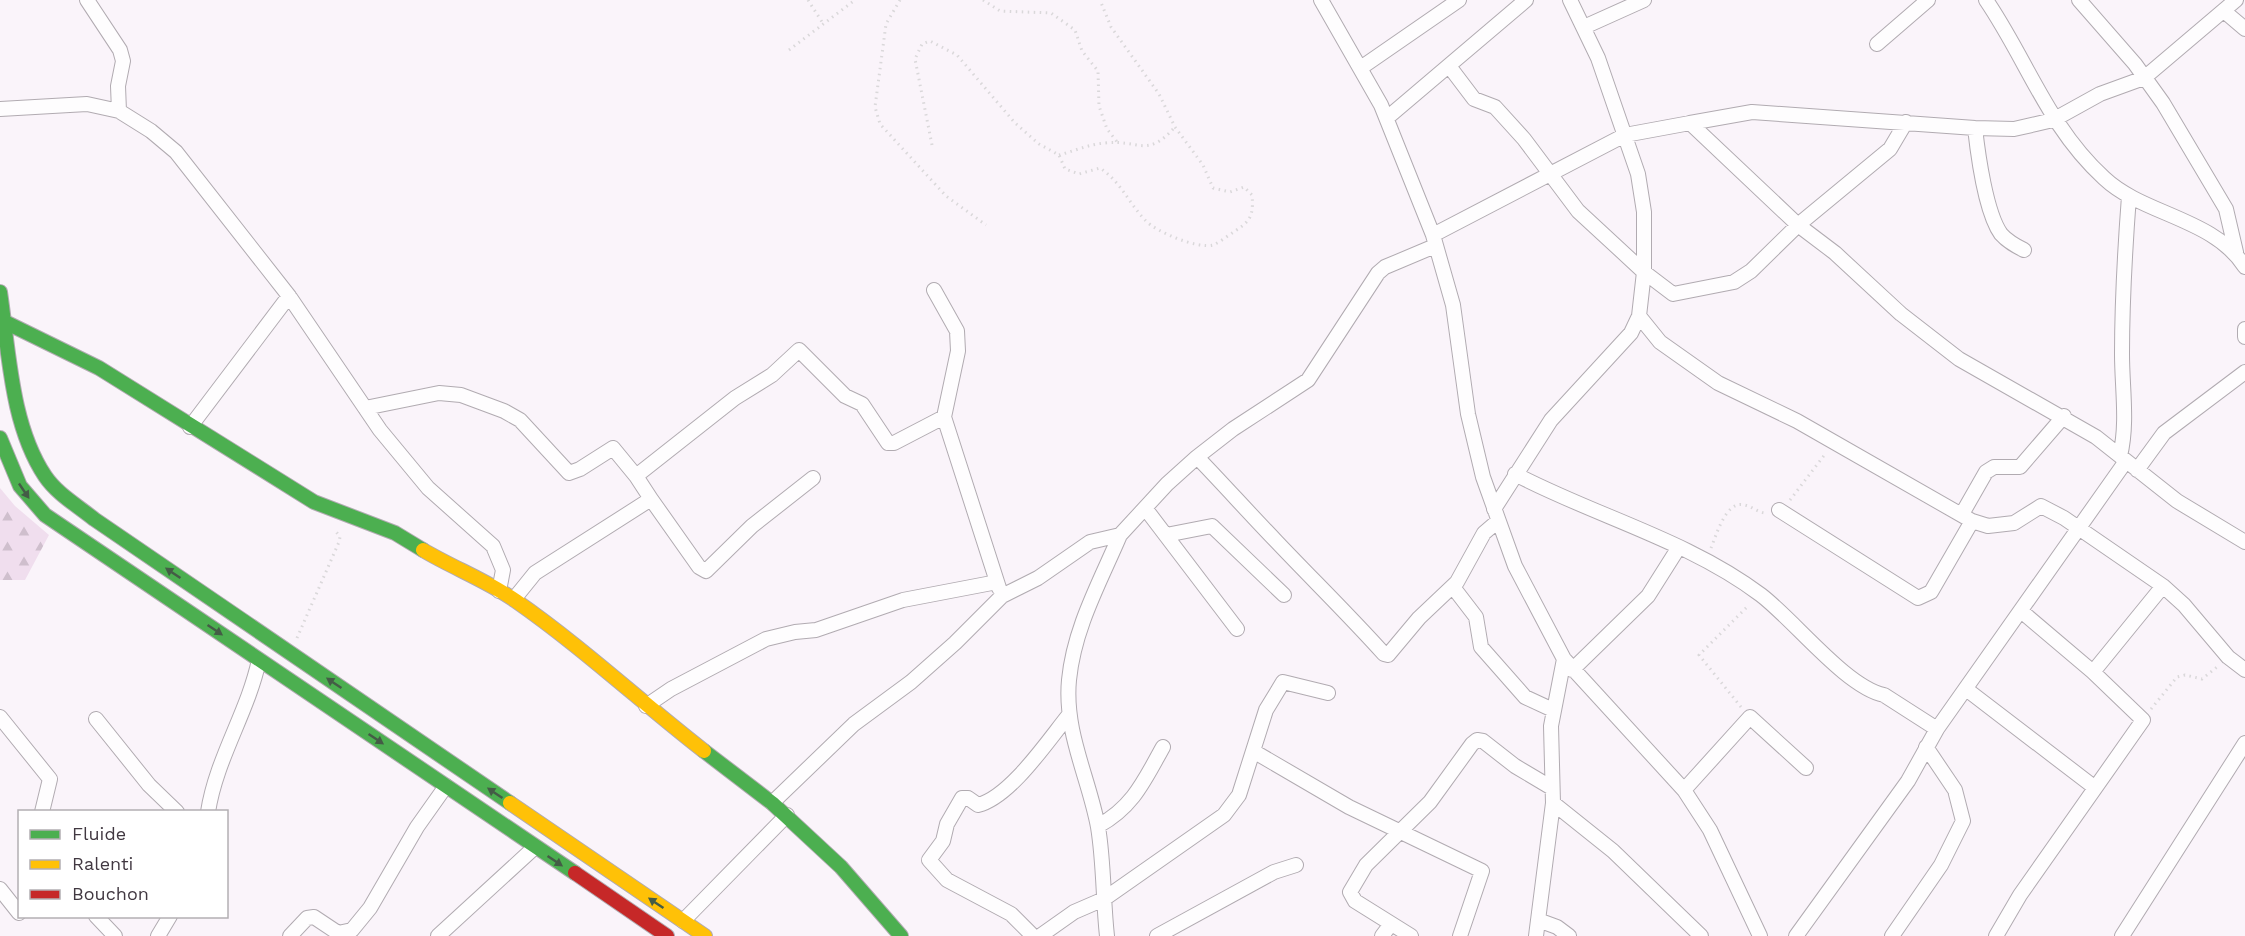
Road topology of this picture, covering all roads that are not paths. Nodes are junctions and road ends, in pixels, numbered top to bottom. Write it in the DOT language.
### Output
graph roads {
  1 [pos="87,0"];
  2 [pos="1458,0"];
  3 [pos="1526,0"];
  4 [pos="1570,0"];
  5 [pos="1644,0"];
  6 [pos="1928,0"];
  7 [pos="1986,0"];
  8 [pos="2079,0"];
  9 [pos="2236,0"];
  10 [pos="1325,1"];
  11 [pos="2225,12"];
  12 [pos="1584,27"];
  13 [pos="2245,29"];
  14 [pos="1877,44"];
  15 [pos="1449,66"];
  16 [pos="1362,67"];
  17 [pos="2144,78"];
  18 [pos="0,108"];
  19 [pos="119,111"];
  20 [pos="1387,118"];
  21 [pos="2053,120"];
  22 [pos="1905,122"];
  23 [pos="1690,123"];
  24 [pos="1975,128"];
  25 [pos="1625,135"];
  26 [pos="1552,174"];
  27 [pos="2129,196"];
  28 [pos="1798,225"];
  29 [pos="1434,240"];
  30 [pos="2024,250"];
  31 [pos="2236,252"];
  32 [pos="2245,267"];
  33 [pos="1644,272"];
  34 [pos="934,290"];
  35 [pos="0,291"];
  36 [pos="289,296"];
  37 [pos="1639,316"];
  38 [pos="5,322"];
  39 [pos="2245,329"];
  40 [pos="2245,337"];
  41 [pos="2245,372"];
  42 [pos="365,408"];
  43 [pos="2064,416"];
  44 [pos="944,417"];
  45 [pos="190,427"];
  46 [pos="0,438"];
  47 [pos="1197,457"];
  48 [pos="2128,462"];
  49 [pos="1515,474"];
  50 [pos="636,476"];
  51 [pos="813,478"];
  52 [pos="651,500"];
  53 [pos="1145,508"];
  54 [pos="1779,510"];
  55 [pos="1496,515"];
  56 [pos="1966,517"];
  57 [pos="2079,528"];
  58 [pos="1120,535"];
  59 [pos="1166,535"];
  60 [pos="2245,542"];
  61 [pos="1679,547"];
  62 [pos="997,582"];
  63 [pos="2163,586"];
  64 [pos="1453,587"];
  65 [pos="499,591"];
  66 [pos="1284,595"];
  67 [pos="1002,596"];
  68 [pos="514,599"];
  69 [pos="2021,611"];
  70 [pos="1237,629"];
  71 [pos="259,660"];
  72 [pos="1568,664"];
  73 [pos="2245,670"];
  74 [pos="2093,672"];
  75 [pos="1966,689"];
  76 [pos="1328,693"];
  77 [pos="646,706"];
  78 [pos="1553,710"];
  79 [pos="1068,716"];
  80 [pos="0,717"];
  81 [pos="96,719"];
  82 [pos="1937,729"];
  83 [pos="2245,743"];
  84 [pos="1162,747"];
  85 [pos="1926,747"];
  86 [pos="1253,751"];
  87 [pos="1806,768"];
  88 [pos="446,786"];
  89 [pos="1552,788"];
  90 [pos="2094,788"];
  91 [pos="1684,790"];
  92 [pos="772,803"];
  93 [pos="1553,803"];
  94 [pos="42,810"];
  95 [pos="175,810"];
  96 [pos="208,810"];
  97 [pos="787,815"];
  98 [pos="1098,826"];
  99 [pos="1400,834"];
  100 [pos="535,847"];
  101 [pos="1296,865"];
  102 [pos="0,889"];
  103 [pos="1104,898"];
  104 [pos="18,912"];
  105 [pos="98,918"];
  106 [pos="169,918"];
  107 [pos="1538,920"];
  108 [pos="683,921"];
  109 [pos="1391,924"];
  110 [pos="115,936"];
  111 [pos="158,936"];
  112 [pos="290,936"];
  113 [pos="438,936"];
  114 [pos="667,936"];
  115 [pos="705,936"];
  116 [pos="901,936"];
  117 [pos="1033,936"];
  118 [pos="1040,936"];
  119 [pos="1107,936"];
  120 [pos="1157,936"];
  121 [pos="1382,936"];
  122 [pos="1411,936"];
  123 [pos="1460,936"];
  124 [pos="1536,936"];
  125 [pos="1569,936"];
  126 [pos="1701,936"];
  127 [pos="1760,936"];
  128 [pos="1796,936"];
  129 [pos="1892,936"];
  130 [pos="1995,936"];
  131 [pos="2122,936"];
  1 -- 19 [label="street"];
  2 -- 16 [label="street"];
  3 -- 15 [label="street"];
  4 -- 12 [label="street"];
  5 -- 12 [label="street"];
  6 -- 14 [label="street"];
  7 -- 21 [label="street"];
  8 -- 17 [label="street"];
  9 -- 11 [label="street"];
  10 -- 16 [label="street"];
  11 -- 13 [label="street"];
  11 -- 17 [label="street"];
  12 -- 25 [label="street"];
  15 -- 20 [label="street"];
  15 -- 26 [label="street"];
  16 -- 20 [label="street"];
  17 -- 21 [label="street"];
  17 -- 31 [label="street"];
  18 -- 19 [label="street"];
  19 -- 36 [label="street"];
  20 -- 29 [label="street"];
  21 -- 24 [label="street"];
  21 -- 27 [label="street"];
  22 -- 23 [label="street"];
  22 -- 24 [label="street"];
  22 -- 28 [label="street"];
  23 -- 25 [label="street"];
  23 -- 28 [label="street"];
  24 -- 30 [label="street"];
  25 -- 26 [label="street"];
  25 -- 33 [label="street"];
  26 -- 29 [label="street"];
  26 -- 33 [label="street"];
  27 -- 31 [label="street"];
  27 -- 48 [label="street"];
  28 -- 33 [label="street"];
  28 -- 43 [label="street"];
  29 -- 47 [label="street"];
  29 -- 55 [label="street"];
  31 -- 32 [label="street"];
  33 -- 37 [label="street"];
  34 -- 44 [label="street"];
  35 -- 38 [label="street"];
  36 -- 42 [label="street"];
  36 -- 45 [label="street"];
  37 -- 49 [label="street"];
  37 -- 56 [label="street"];
  38 -- 45 [label="street"];
  108 -- 38 [label="street, one-way"];
  39 -- 40 [label="street"];
  41 -- 48 [label="street"];
  42 -- 50 [label="street"];
  42 -- 65 [label="street"];
  43 -- 48 [label="street"];
  43 -- 56 [label="street"];
  44 -- 50 [label="street"];
  44 -- 62 [label="street"];
  45 -- 65 [label="street"];
  46 -- 71 [label="street, one-way"];
  47 -- 53 [label="street"];
  47 -- 64 [label="street"];
  48 -- 57 [label="street"];
  48 -- 60 [label="street"];
  49 -- 55 [label="street"];
  49 -- 61 [label="street"];
  50 -- 52 [label="street"];
  51 -- 52 [label="street"];
  52 -- 68 [label="street"];
  53 -- 58 [label="street"];
  53 -- 59 [label="street"];
  54 -- 56 [label="street"];
  55 -- 64 [label="street"];
  55 -- 72 [label="street"];
  56 -- 57 [label="street"];
  57 -- 63 [label="street"];
  57 -- 69 [label="street"];
  58 -- 67 [label="street"];
  58 -- 79 [label="street"];
  59 -- 66 [label="street"];
  59 -- 70 [label="street"];
  61 -- 72 [label="street"];
  61 -- 82 [label="street"];
  62 -- 67 [label="street"];
  62 -- 77 [label="street"];
  63 -- 73 [label="street"];
  63 -- 74 [label="street"];
  64 -- 78 [label="street"];
  65 -- 68 [label="street"];
  67 -- 92 [label="street"];
  68 -- 77 [label="street"];
  69 -- 74 [label="street"];
  69 -- 75 [label="street"];
  71 -- 88 [label="street, one-way"];
  71 -- 96 [label="street"];
  72 -- 78 [label="street"];
  72 -- 91 [label="street"];
  74 -- 90 [label="street"];
  75 -- 82 [label="street"];
  75 -- 90 [label="street"];
  76 -- 86 [label="street"];
  77 -- 92 [label="street"];
  78 -- 89 [label="street"];
  79 -- 98 [label="street"];
  79 -- 117 [label="street"];
  80 -- 94 [label="street"];
  81 -- 95 [label="street"];
  82 -- 85 [label="street"];
  83 -- 131 [label="street"];
  84 -- 98 [label="street"];
  85 -- 128 [label="street"];
  85 -- 129 [label="street"];
  86 -- 99 [label="street"];
  86 -- 103 [label="street"];
  87 -- 91 [label="street"];
  88 -- 100 [label="street"];
  88 -- 112 [label="street"];
  89 -- 93 [label="street"];
  89 -- 99 [label="street"];
  90 -- 130 [label="street"];
  91 -- 127 [label="street"];
  92 -- 97 [label="street"];
  93 -- 107 [label="street"];
  93 -- 126 [label="street"];
  97 -- 108 [label="street"];
  97 -- 116 [label="street"];
  98 -- 103 [label="street"];
  99 -- 109 [label="street"];
  99 -- 123 [label="street"];
  100 -- 113 [label="street"];
  100 -- 114 [label="street, one-way"];
  101 -- 120 [label="street"];
  102 -- 104 [label="street"];
  103 -- 118 [label="street"];
  103 -- 119 [label="street"];
  105 -- 110 [label="street"];
  106 -- 111 [label="street"];
  107 -- 124 [label="street"];
  107 -- 125 [label="street"];
  108 -- 115 [label="street"];
  109 -- 121 [label="street"];
  109 -- 122 [label="street"];
}
